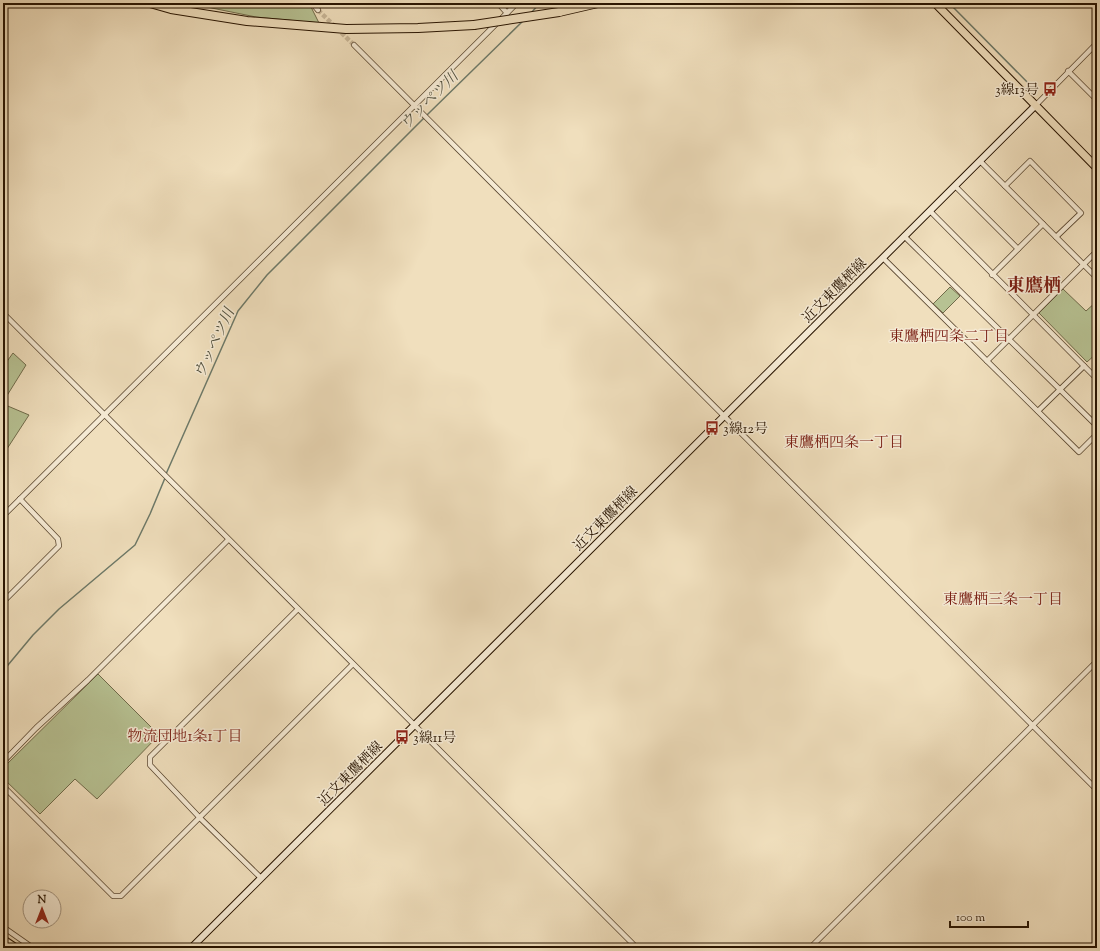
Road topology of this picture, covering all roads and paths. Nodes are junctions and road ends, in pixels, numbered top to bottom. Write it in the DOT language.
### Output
graph roads {
  1 [pos="150,3"];
  2 [pos="321,3"];
  3 [pos="356,3"];
  4 [pos="389,3"];
  5 [pos="498,3"];
  6 [pos="517,3"];
  7 [pos="598,3"];
  8 [pos="935,3"];
  9 [pos="315,7"];
  10 [pos="507,12"];
  11 [pos="1097,43"];
  12 [pos="354,45"];
  13 [pos="1068,71"];
  14 [pos="1097,100"];
  15 [pos="414,106"];
  16 [pos="1035,106"];
  17 [pos="980,161"];
  18 [pos="1097,168"];
  19 [pos="955,186"];
  20 [pos="1005,186"];
  21 [pos="930,211"];
  22 [pos="1043,224"];
  23 [pos="904,236"];
  24 [pos="1056,237"];
  25 [pos="1018,249"];
  26 [pos="1097,251"];
  27 [pos="883,258"];
  28 [pos="1083,265"];
  29 [pos="992,274"];
  30 [pos="1097,278"];
  31 [pos="3,313"];
  32 [pos="1033,315"];
  33 [pos="1008,340"];
  34 [pos="987,361"];
  35 [pos="1084,366"];
  36 [pos="1097,379"];
  37 [pos="1060,390"];
  38 [pos="1038,411"];
  39 [pos="104,415"];
  40 [pos="724,416"];
  41 [pos="1097,426"];
  42 [pos="1097,434"];
  43 [pos="20,499"];
  44 [pos="3,516"];
  45 [pos="228,540"];
  46 [pos="3,602"];
  47 [pos="298,609"];
  48 [pos="1097,661"];
  49 [pos="353,664"];
  50 [pos="414,724"];
  51 [pos="1032,726"];
  52 [pos="3,762"];
  53 [pos="3,786"];
  54 [pos="1097,790"];
  55 [pos="200,818"];
  56 [pos="261,878"];
  57 [pos="3,927"];
  58 [pos="3,940"];
  59 [pos="15,948"];
  60 [pos="33,948"];
  61 [pos="191,948"];
  62 [pos="637,948"];
  63 [pos="810,948"];
  1 -- 7 [label="highway, bridge"];
  2 -- 9 [label="street"];
  3 -- 4 [label="street"];
  5 -- 10 [label="street"];
  6 -- 10 [label="street"];
  8 -- 16 [label="main road"];
  10 -- 15 [label="street"];
  11 -- 13 [label="street"];
  12 -- 15 [label="street"];
  13 -- 14 [label="street"];
  13 -- 16 [label="street"];
  15 -- 39 [label="street"];
  15 -- 40 [label="street"];
  16 -- 17 [label="street, 近文東鷹栖線"];
  16 -- 18 [label="main road"];
  17 -- 19 [label="street, 近文東鷹栖線"];
  17 -- 20 [label="street"];
  19 -- 21 [label="street, 近文東鷹栖線"];
  19 -- 25 [label="street"];
  20 -- 22 [label="street"];
  20 -- 24 [label="street"];
  21 -- 23 [label="street, 近文東鷹栖線"];
  21 -- 29 [label="street"];
  22 -- 24 [label="street"];
  22 -- 25 [label="street"];
  23 -- 27 [label="street, 近文東鷹栖線"];
  23 -- 33 [label="street"];
  24 -- 28 [label="street"];
  25 -- 29 [label="street"];
  26 -- 28 [label="street"];
  27 -- 34 [label="street"];
  27 -- 40 [label="street, 近文東鷹栖線"];
  28 -- 30 [label="street"];
  28 -- 32 [label="street"];
  29 -- 32 [label="street"];
  31 -- 39 [label="street"];
  32 -- 33 [label="street"];
  32 -- 35 [label="street"];
  33 -- 34 [label="street"];
  33 -- 37 [label="street"];
  34 -- 38 [label="street"];
  35 -- 36 [label="street"];
  35 -- 37 [label="street"];
  37 -- 38 [label="street"];
  37 -- 41 [label="street"];
  38 -- 42 [label="street"];
  39 -- 43 [label="street"];
  39 -- 45 [label="street"];
  40 -- 50 [label="street, 近文東鷹栖線"];
  40 -- 51 [label="street"];
  43 -- 44 [label="street"];
  43 -- 46 [label="street"];
  45 -- 47 [label="street"];
  45 -- 52 [label="street"];
  47 -- 49 [label="street"];
  47 -- 55 [label="street"];
  48 -- 51 [label="street"];
  49 -- 50 [label="street"];
  49 -- 55 [label="street"];
  50 -- 56 [label="street, 近文東鷹栖線"];
  50 -- 62 [label="street"];
  51 -- 54 [label="street"];
  51 -- 63 [label="street"];
  53 -- 55 [label="street"];
  55 -- 56 [label="street"];
  56 -- 61 [label="street, 近文東鷹栖線"];
  57 -- 60 [label="street"];
  58 -- 59 [label="highway"];
}
